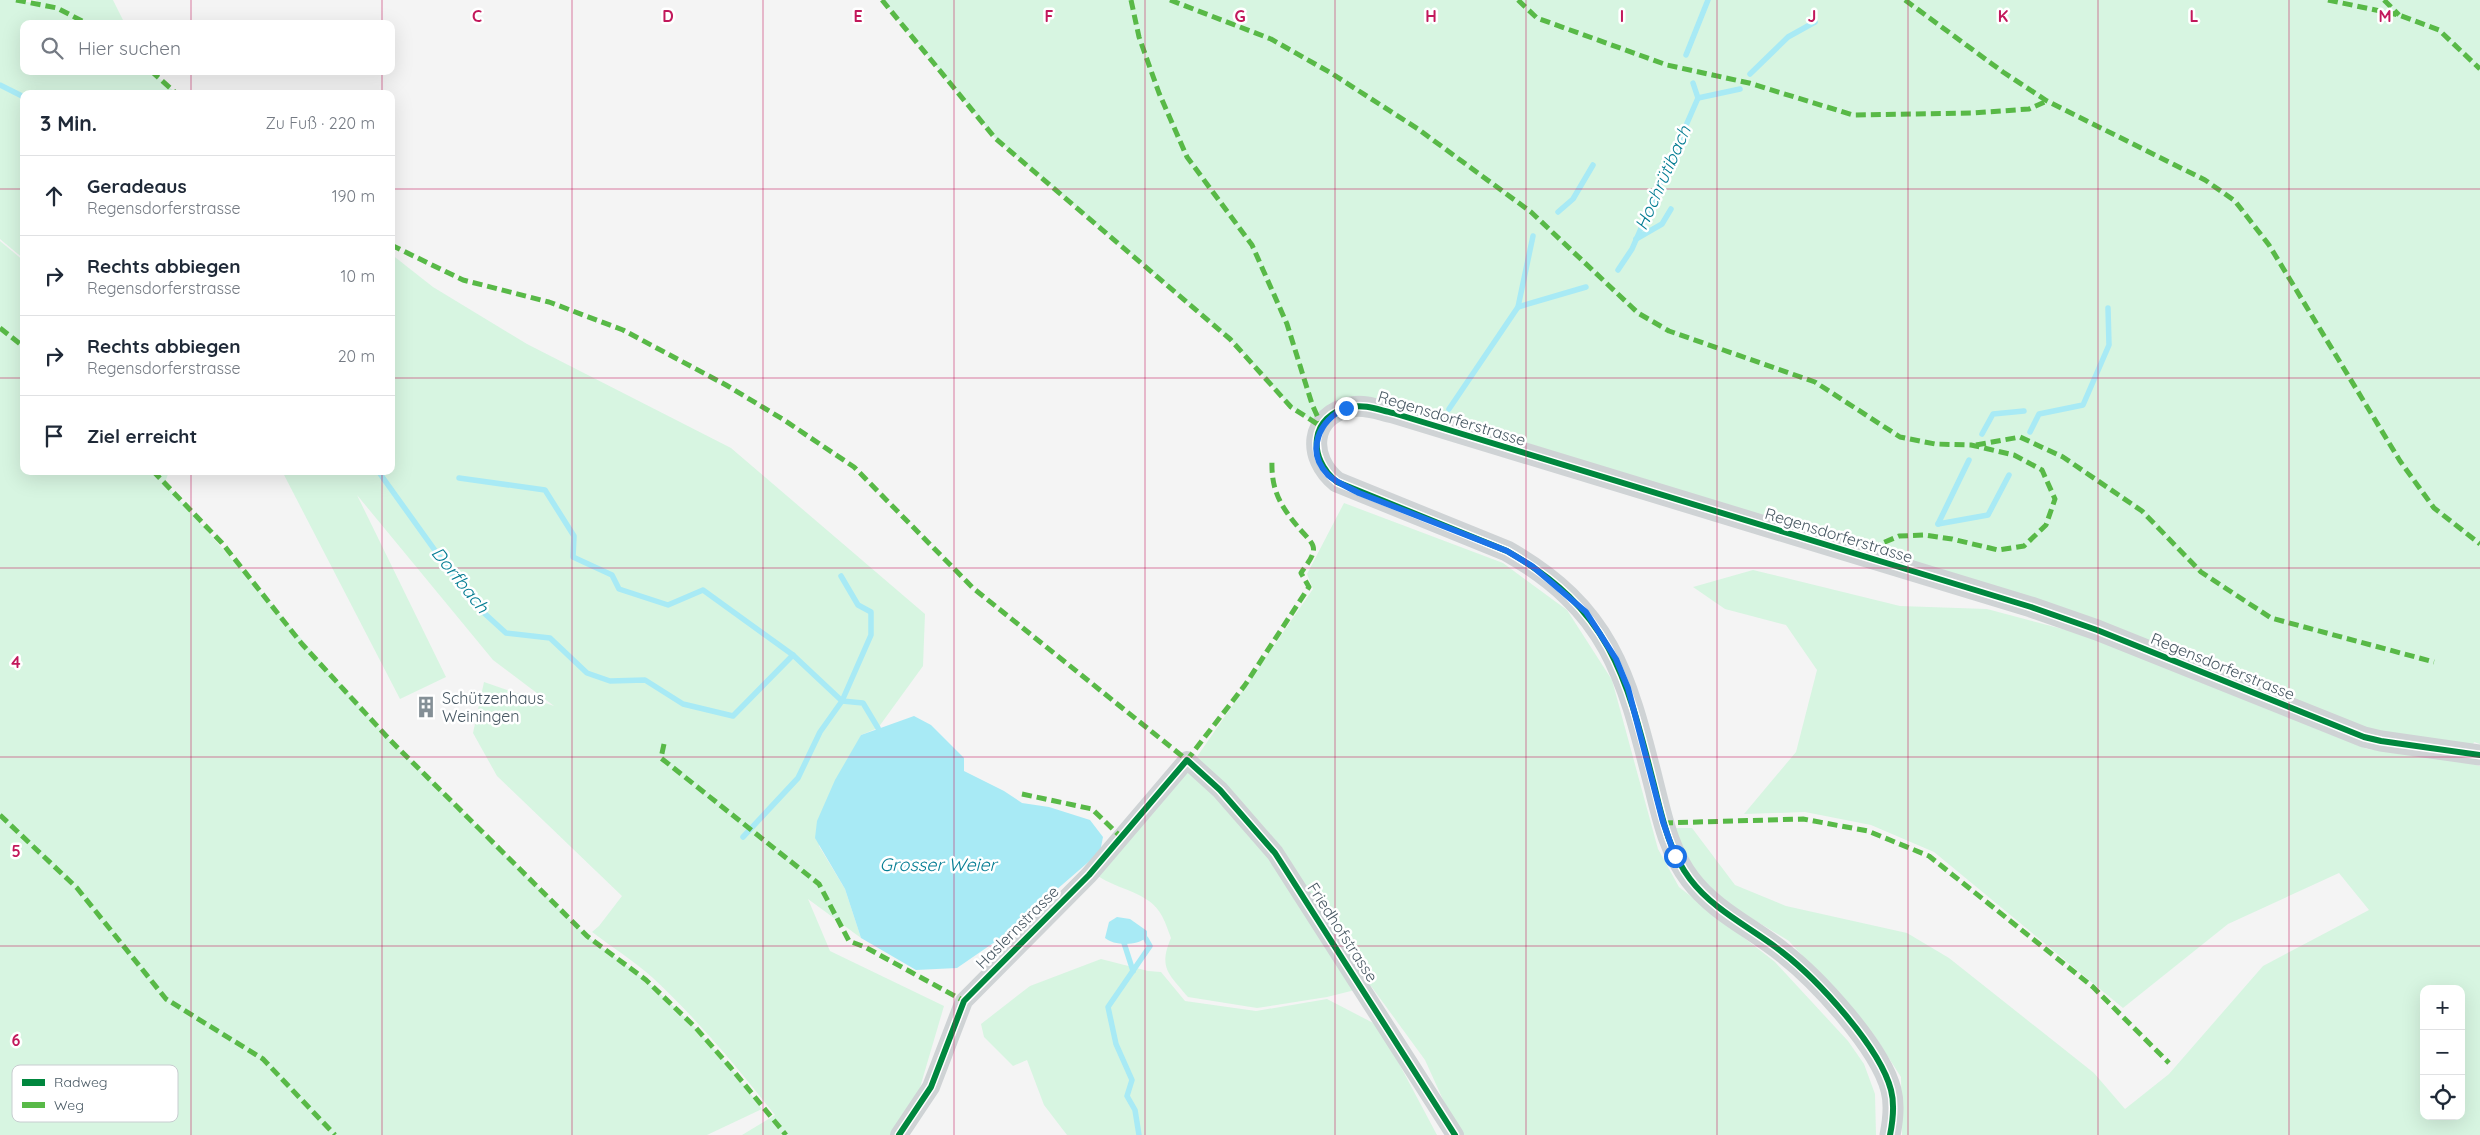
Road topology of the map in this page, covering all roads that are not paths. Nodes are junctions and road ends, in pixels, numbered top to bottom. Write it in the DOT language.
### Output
graph roads {
  1 [pos="2480,755"];
  2 [pos="1187,760"];
  3 [pos="899,1135"];
  4 [pos="1455,1135"];
  5 [pos="1890,1135"];
  1 -- 5 [label="street, Regensdorferstrasse"];
  2 -- 3 [label="street, Haslernstrasse"];
  2 -- 4 [label="street, Friedhofstrasse"];
}
